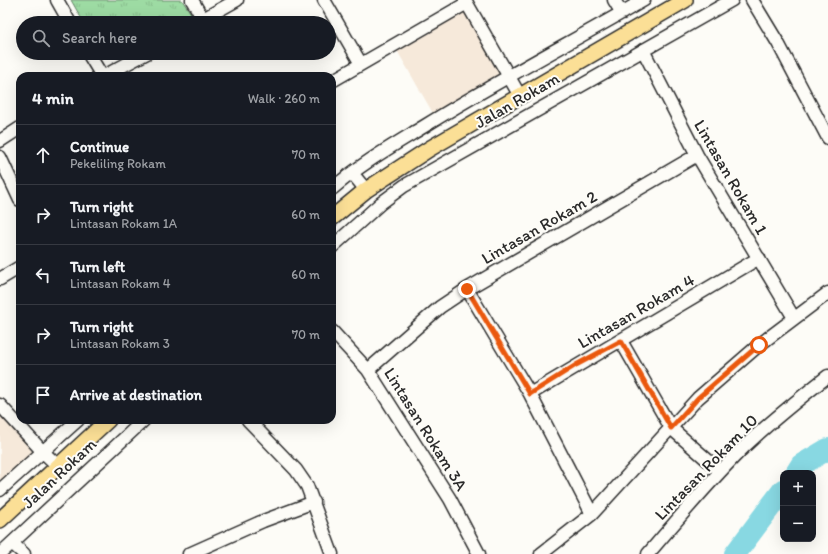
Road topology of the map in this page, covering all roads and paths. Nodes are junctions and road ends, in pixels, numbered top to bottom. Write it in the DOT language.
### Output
graph roads {
  1 [pos="57,0"];
  2 [pos="192,0"];
  3 [pos="236,0"];
  4 [pos="324,0"];
  5 [pos="614,0"];
  6 [pos="644,0"];
  7 [pos="685,0"];
  8 [pos="732,0"];
  9 [pos="752,0"];
  10 [pos="466,2"];
  11 [pos="622,13"];
  12 [pos="66,16"];
  13 [pos="198,16"];
  14 [pos="209,16"];
  15 [pos="333,16"];
  16 [pos="336,21"];
  17 [pos="643,50"];
  18 [pos="93,60"];
  19 [pos="134,60"];
  20 [pos="361,64"];
  21 [pos="100,72"];
  22 [pos="111,72"];
  23 [pos="508,76"];
  24 [pos="336,79"];
  25 [pos="520,96"];
  26 [pos="16,131"];
  27 [pos="828,138"];
  28 [pos="0,141"];
  29 [pos="697,155"];
  30 [pos="0,157"];
  31 [pos="352,173"];
  32 [pos="336,185"];
  33 [pos="366,190"];
  34 [pos="16,191"];
  35 [pos="336,215"];
  36 [pos="336,243"];
  37 [pos="758,258"];
  38 [pos="16,270"];
  39 [pos="0,279"];
  40 [pos="467,289"];
  41 [pos="828,293"];
  42 [pos="794,318"];
  43 [pos="336,335"];
  44 [pos="621,341"];
  45 [pos="368,370"];
  46 [pos="828,376"];
  47 [pos="530,394"];
  48 [pos="0,405"];
  49 [pos="16,422"];
  50 [pos="17,424"];
  51 [pos="74,424"];
  52 [pos="104,424"];
  53 [pos="140,424"];
  54 [pos="252,424"];
  55 [pos="671,428"];
  56 [pos="43,452"];
  57 [pos="58,466"];
  58 [pos="720,471"];
  59 [pos="0,490"];
  60 [pos="314,502"];
  61 [pos="592,514"];
  62 [pos="0,520"];
  63 [pos="13,544"];
  64 [pos="0,554"];
  65 [pos="24,554"];
  66 [pos="189,554"];
  67 [pos="332,554"];
  68 [pos="479,554"];
  69 [pos="541,554"];
  70 [pos="648,554"];
  1 -- 12 [label="street"];
  2 -- 13 [label="street"];
  3 -- 14 [label="street"];
  4 -- 15 [label="street"];
  5 -- 11 [label="street"];
  6 -- 11 [label="street, Jalan Rokam"];
  7 -- 25 [label="main road, Jalan Rokam"];
  8 -- 17 [label="street, Jalan Rokam"];
  9 -- 27 [label="street"];
  10 -- 20 [label="street"];
  10 -- 23 [label="street"];
  11 -- 23 [label="street, Jalan Rokam"];
  16 -- 20 [label="street"];
  17 -- 29 [label="street, Lintasan Rokam 1"];
  17 -- 36 [label="street, Jalan Rokam"];
  18 -- 21 [label="street"];
  19 -- 22 [label="street"];
  20 -- 24 [label="street"];
  23 -- 25 [label="street"];
  23 -- 31 [label="street, Jalan Rokam"];
  25 -- 33 [label="main road, Jalan Rokam"];
  26 -- 28 [label="street"];
  29 -- 37 [label="street, Lintasan Rokam 1"];
  29 -- 40 [label="street, Lintasan Rokam 2"];
  30 -- 34 [label="street"];
  31 -- 32 [label="street, Jalan Rokam"];
  31 -- 33 [label="street"];
  33 -- 35 [label="main road, Jalan Rokam"];
  37 -- 42 [label="street, Lintasan Rokam 1"];
  37 -- 44 [label="street, Lintasan Rokam 4"];
  38 -- 39 [label="street"];
  40 -- 45 [label="street, Lintasan Rokam 2"];
  40 -- 47 [label="street"];
  41 -- 42 [label="street"];
  42 -- 55 [label="street"];
  43 -- 45 [label="street, Lintasan Rokam 3A"];
  44 -- 47 [label="street, Lintasan Rokam 4"];
  44 -- 55 [label="street"];
  45 -- 68 [label="street, Lintasan Rokam 3A"];
  46 -- 58 [label="street, Lintasan Rokam 10"];
  47 -- 61 [label="street"];
  48 -- 49 [label="street"];
  50 -- 56 [label="street"];
  51 -- 56 [label="street, Jalan Rokam"];
  52 -- 57 [label="main road, Jalan Rokam"];
  53 -- 63 [label="street, Jalan Rokam"];
  54 -- 60 [label="street"];
  55 -- 58 [label="street"];
  55 -- 61 [label="street"];
  56 -- 57 [label="street"];
  56 -- 59 [label="street, Jalan Rokam"];
  57 -- 62 [label="main road, Jalan Rokam"];
  58 -- 70 [label="street, Lintasan Rokam 10"];
  60 -- 66 [label="street"];
  60 -- 67 [label="street"];
  61 -- 69 [label="street"];
  63 -- 64 [label="street, Jalan Rokam"];
  63 -- 65 [label="street"];
}
